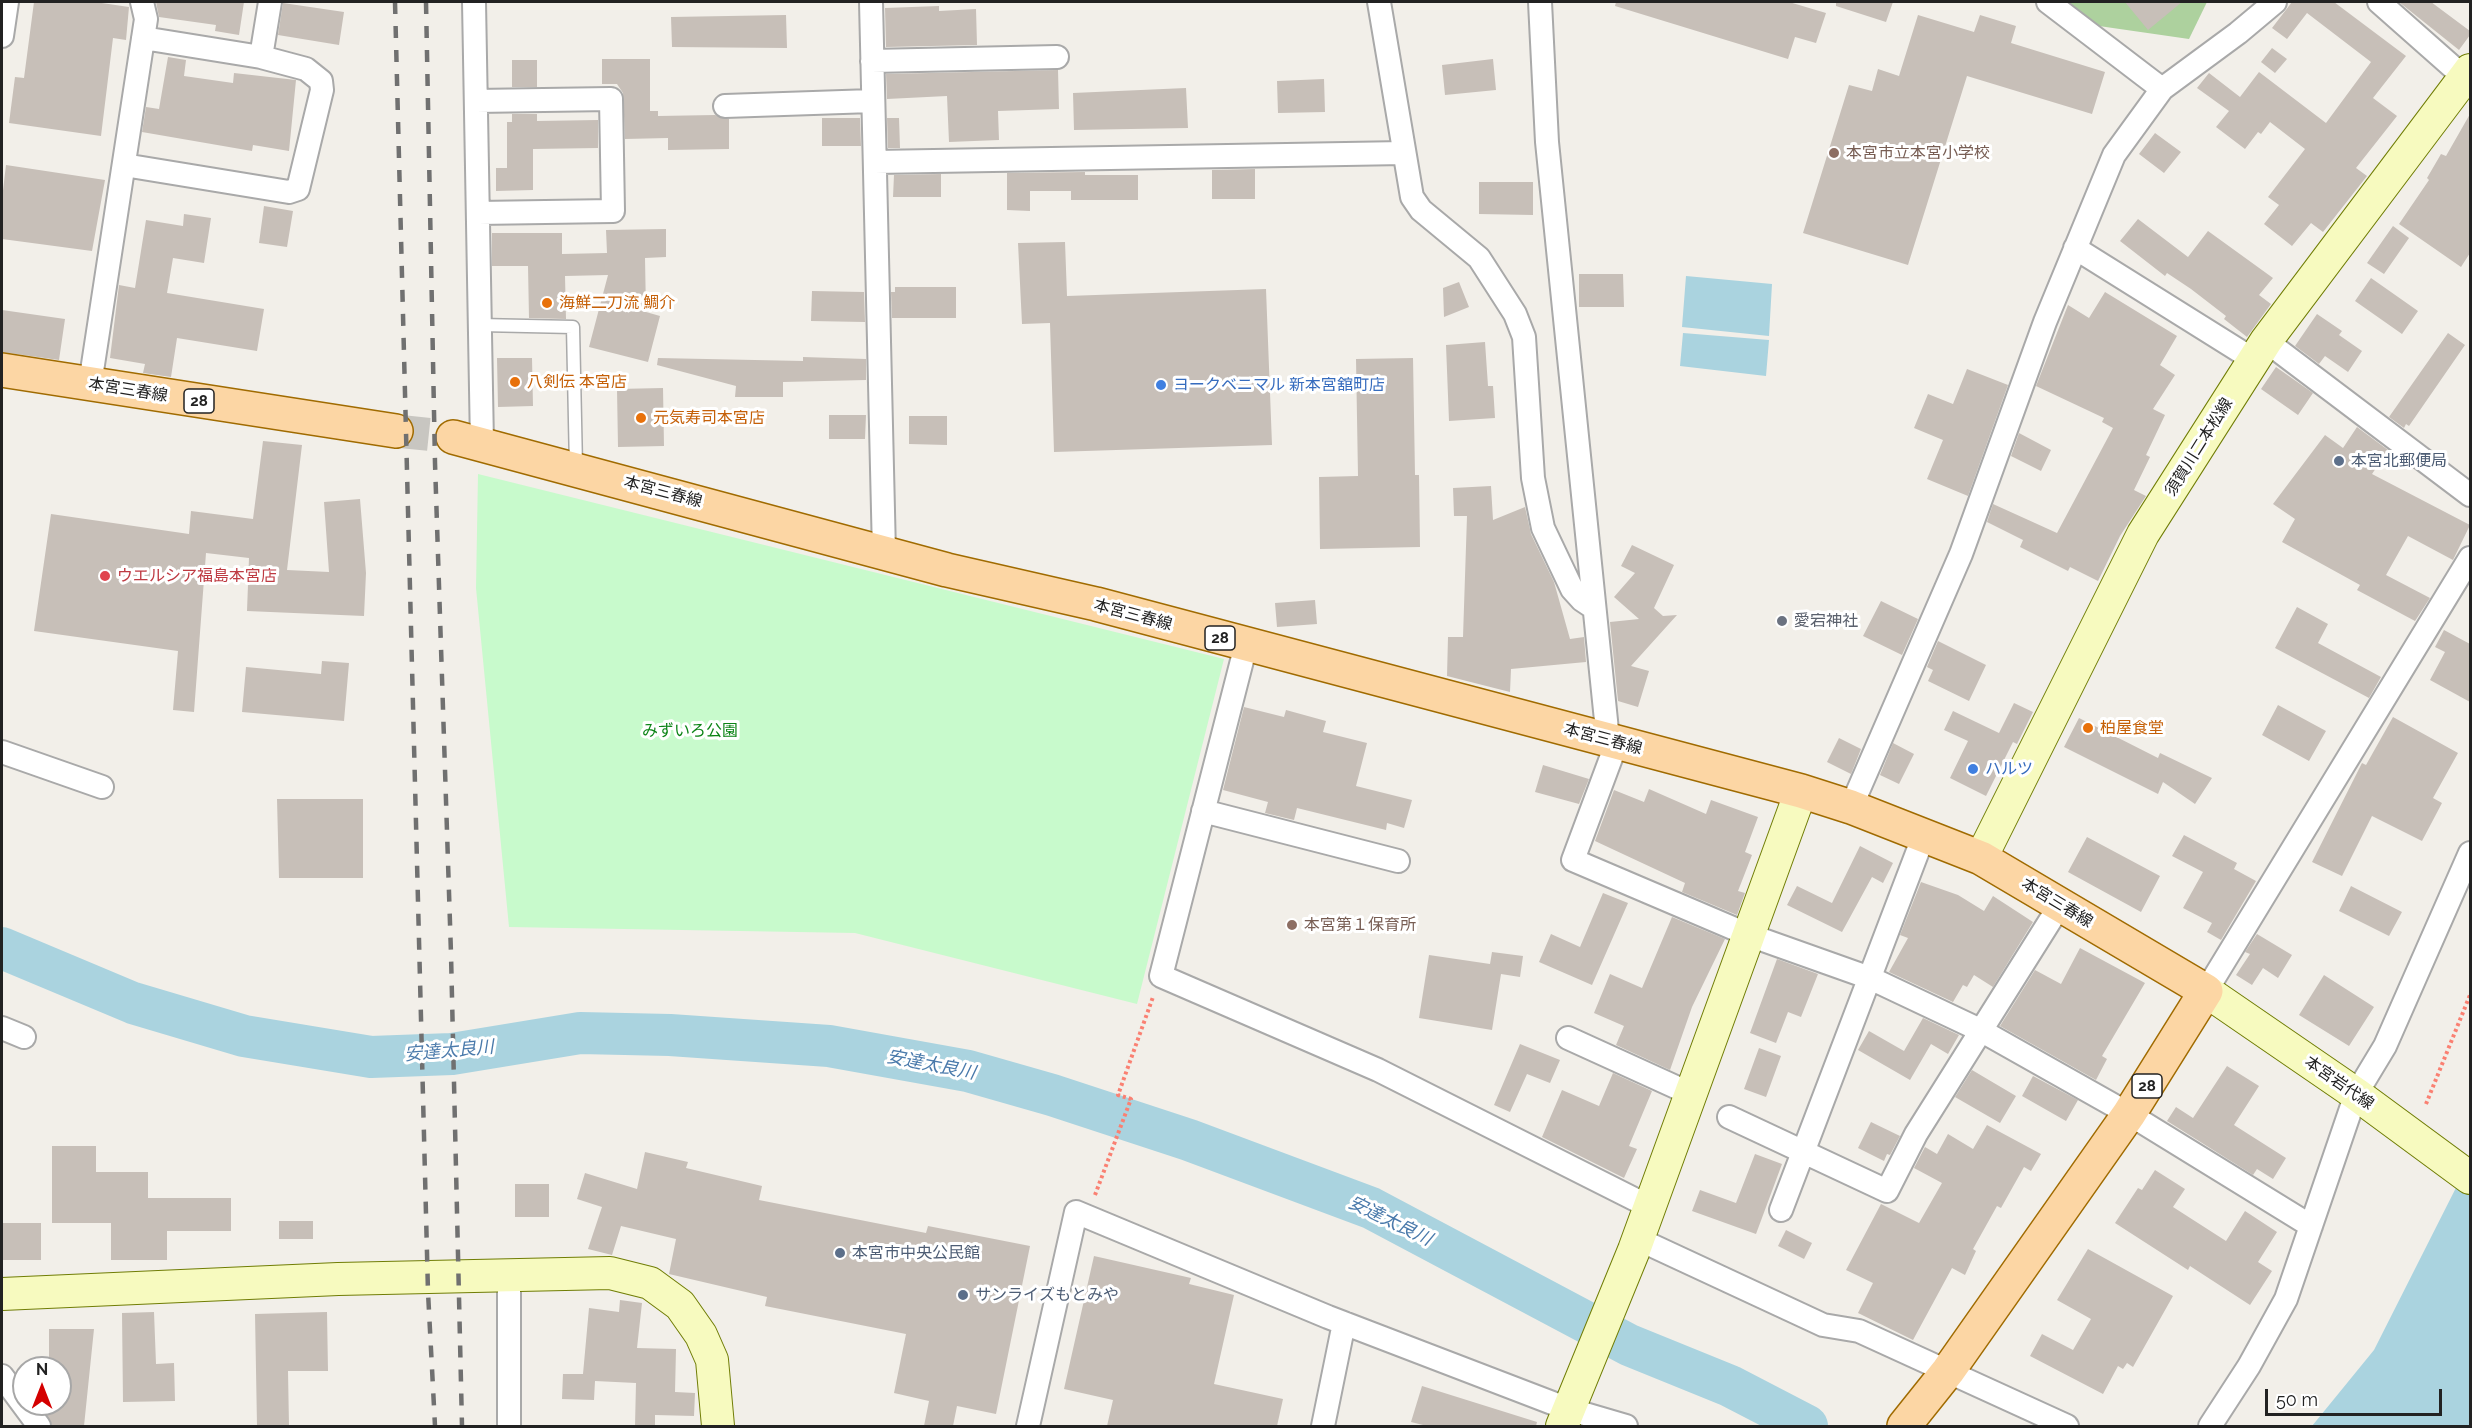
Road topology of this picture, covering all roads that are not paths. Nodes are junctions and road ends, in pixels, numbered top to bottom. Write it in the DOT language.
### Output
graph roads {
  1 [pos="7,2"];
  2 [pos="142,2"];
  3 [pos="270,2"];
  4 [pos="871,2"];
  5 [pos="1379,2"];
  6 [pos="1540,2"];
  7 [pos="2048,2"];
  8 [pos="2275,2"];
  9 [pos="2379,2"];
  10 [pos="475,5"];
  11 [pos="2,36"];
  12 [pos="143,38"];
  13 [pos="261,57"];
  14 [pos="1057,57"];
  15 [pos="872,61"];
  16 [pos="2468,74"];
  17 [pos="2162,88"];
  18 [pos="476,101"];
  19 [pos="872,101"];
  20 [pos="725,106"];
  21 [pos="1404,153"];
  22 [pos="874,162"];
  23 [pos="124,165"];
  24 [pos="478,213"];
  25 [pos="2075,248"];
  26 [pos="480,326"];
  27 [pos="2260,350"];
  28 [pos="2,370"];
  29 [pos="90,384"];
  30 [pos="396,431"];
  31 [pos="468,441"];
  32 [pos="576,469"];
  33 [pos="2470,495"];
  34 [pos="884,553"];
  35 [pos="2470,558"];
  36 [pos="1594,608"];
  37 [pos="1246,645"];
  38 [pos="1613,741"];
  39 [pos="2,752"];
  40 [pos="102,787"];
  41 [pos="1802,791"];
  42 [pos="1851,807"];
  43 [pos="1203,811"];
  44 [pos="1924,835"];
  45 [pos="2470,853"];
  46 [pos="1981,858"];
  47 [pos="1398,861"];
  48 [pos="2060,905"];
  49 [pos="1749,935"];
  50 [pos="1870,978"];
  51 [pos="2206,991"];
  52 [pos="2,1028"];
  53 [pos="1980,1030"];
  54 [pos="24,1037"];
  55 [pos="1568,1038"];
  56 [pos="1691,1094"];
  57 [pos="2363,1099"];
  58 [pos="2129,1114"];
  59 [pos="1729,1117"];
  60 [pos="1803,1153"];
  61 [pos="2470,1178"];
  62 [pos="1650,1207"];
  63 [pos="1781,1210"];
  64 [pos="2311,1226"];
  65 [pos="1636,1244"];
  66 [pos="509,1276"];
  67 [pos="2,1294"];
  68 [pos="1344,1323"];
  69 [pos="2,1376"];
  70 [pos="1940,1381"];
  71 [pos="1565,1418"];
  72 [pos="39,1426"];
  73 [pos="509,1426"];
  74 [pos="718,1426"];
  75 [pos="1028,1426"];
  76 [pos="1323,1426"];
  77 [pos="1626,1426"];
  78 [pos="1904,1426"];
  79 [pos="2067,1426"];
  80 [pos="2210,1426"];
  1 -- 11 [label="street"];
  2 -- 12 [label="street"];
  3 -- 13 [label="street"];
  4 -- 15 [label="street"];
  5 -- 21 [label="street"];
  6 -- 36 [label="street"];
  7 -- 17 [label="street"];
  8 -- 17 [label="street"];
  9 -- 16 [label="street"];
  10 -- 18 [label="street"];
  12 -- 13 [label="street"];
  12 -- 23 [label="street"];
  13 -- 23 [label="street"];
  14 -- 15 [label="street"];
  15 -- 19 [label="street"];
  16 -- 27 [label="street, 須賀川二本松線"];
  17 -- 25 [label="street"];
  18 -- 24 [label="street"];
  18 -- 24 [label="street"];
  19 -- 20 [label="street"];
  19 -- 22 [label="street"];
  21 -- 22 [label="street"];
  21 -- 36 [label="street"];
  22 -- 34 [label="street"];
  23 -- 29 [label="street"];
  24 -- 26 [label="street"];
  25 -- 27 [label="street"];
  25 -- 42 [label="street"];
  26 -- 31 [label="street"];
  26 -- 32 [label="lane"];
  27 -- 33 [label="street"];
  27 -- 46 [label="street, 須賀川二本松線"];
  28 -- 29 [label="main road, 本宮三春線 / 28"];
  29 -- 30 [label="main road, 本宮三春線 / 28"];
  31 -- 32 [label="main road, 本宮三春線 / 28"];
  32 -- 34 [label="main road, 本宮三春線 / 28"];
  34 -- 37 [label="main road, 本宮三春線 / 28"];
  35 -- 51 [label="street"];
  36 -- 38 [label="street"];
  37 -- 38 [label="main road, 本宮三春線 / 28"];
  37 -- 43 [label="street"];
  38 -- 41 [label="main road, 本宮三春線 / 28"];
  38 -- 49 [label="street"];
  39 -- 40 [label="street"];
  41 -- 42 [label="main road, 本宮三春線 / 28"];
  41 -- 49 [label="street"];
  42 -- 44 [label="main road, 本宮三春線 / 28"];
  43 -- 47 [label="street"];
  43 -- 62 [label="street"];
  44 -- 46 [label="main road, 本宮三春線 / 28"];
  44 -- 50 [label="street"];
  45 -- 57 [label="street"];
  46 -- 48 [label="main road, 本宮三春線 / 28"];
  48 -- 51 [label="main road, 本宮三春線 / 28"];
  48 -- 53 [label="street"];
  49 -- 50 [label="street"];
  49 -- 56 [label="street"];
  50 -- 53 [label="street"];
  50 -- 60 [label="street"];
  51 -- 57 [label="street, 本宮岩代線"];
  51 -- 58 [label="main road, 28"];
  52 -- 54 [label="street"];
  53 -- 58 [label="street"];
  53 -- 60 [label="street"];
  55 -- 56 [label="street"];
  56 -- 62 [label="street"];
  57 -- 61 [label="street, 本宮岩代線"];
  57 -- 64 [label="street"];
  58 -- 64 [label="street"];
  58 -- 70 [label="main road, 28"];
  59 -- 60 [label="street"];
  60 -- 63 [label="street"];
  62 -- 65 [label="street"];
  64 -- 80 [label="street"];
  65 -- 70 [label="street"];
  65 -- 71 [label="street"];
  66 -- 67 [label="street"];
  66 -- 73 [label="street"];
  66 -- 74 [label="street"];
  68 -- 71 [label="street"];
  68 -- 75 [label="street"];
  68 -- 76 [label="street"];
  69 -- 72 [label="street"];
  70 -- 78 [label="main road, 28"];
  70 -- 79 [label="street"];
  71 -- 77 [label="street"];
}
